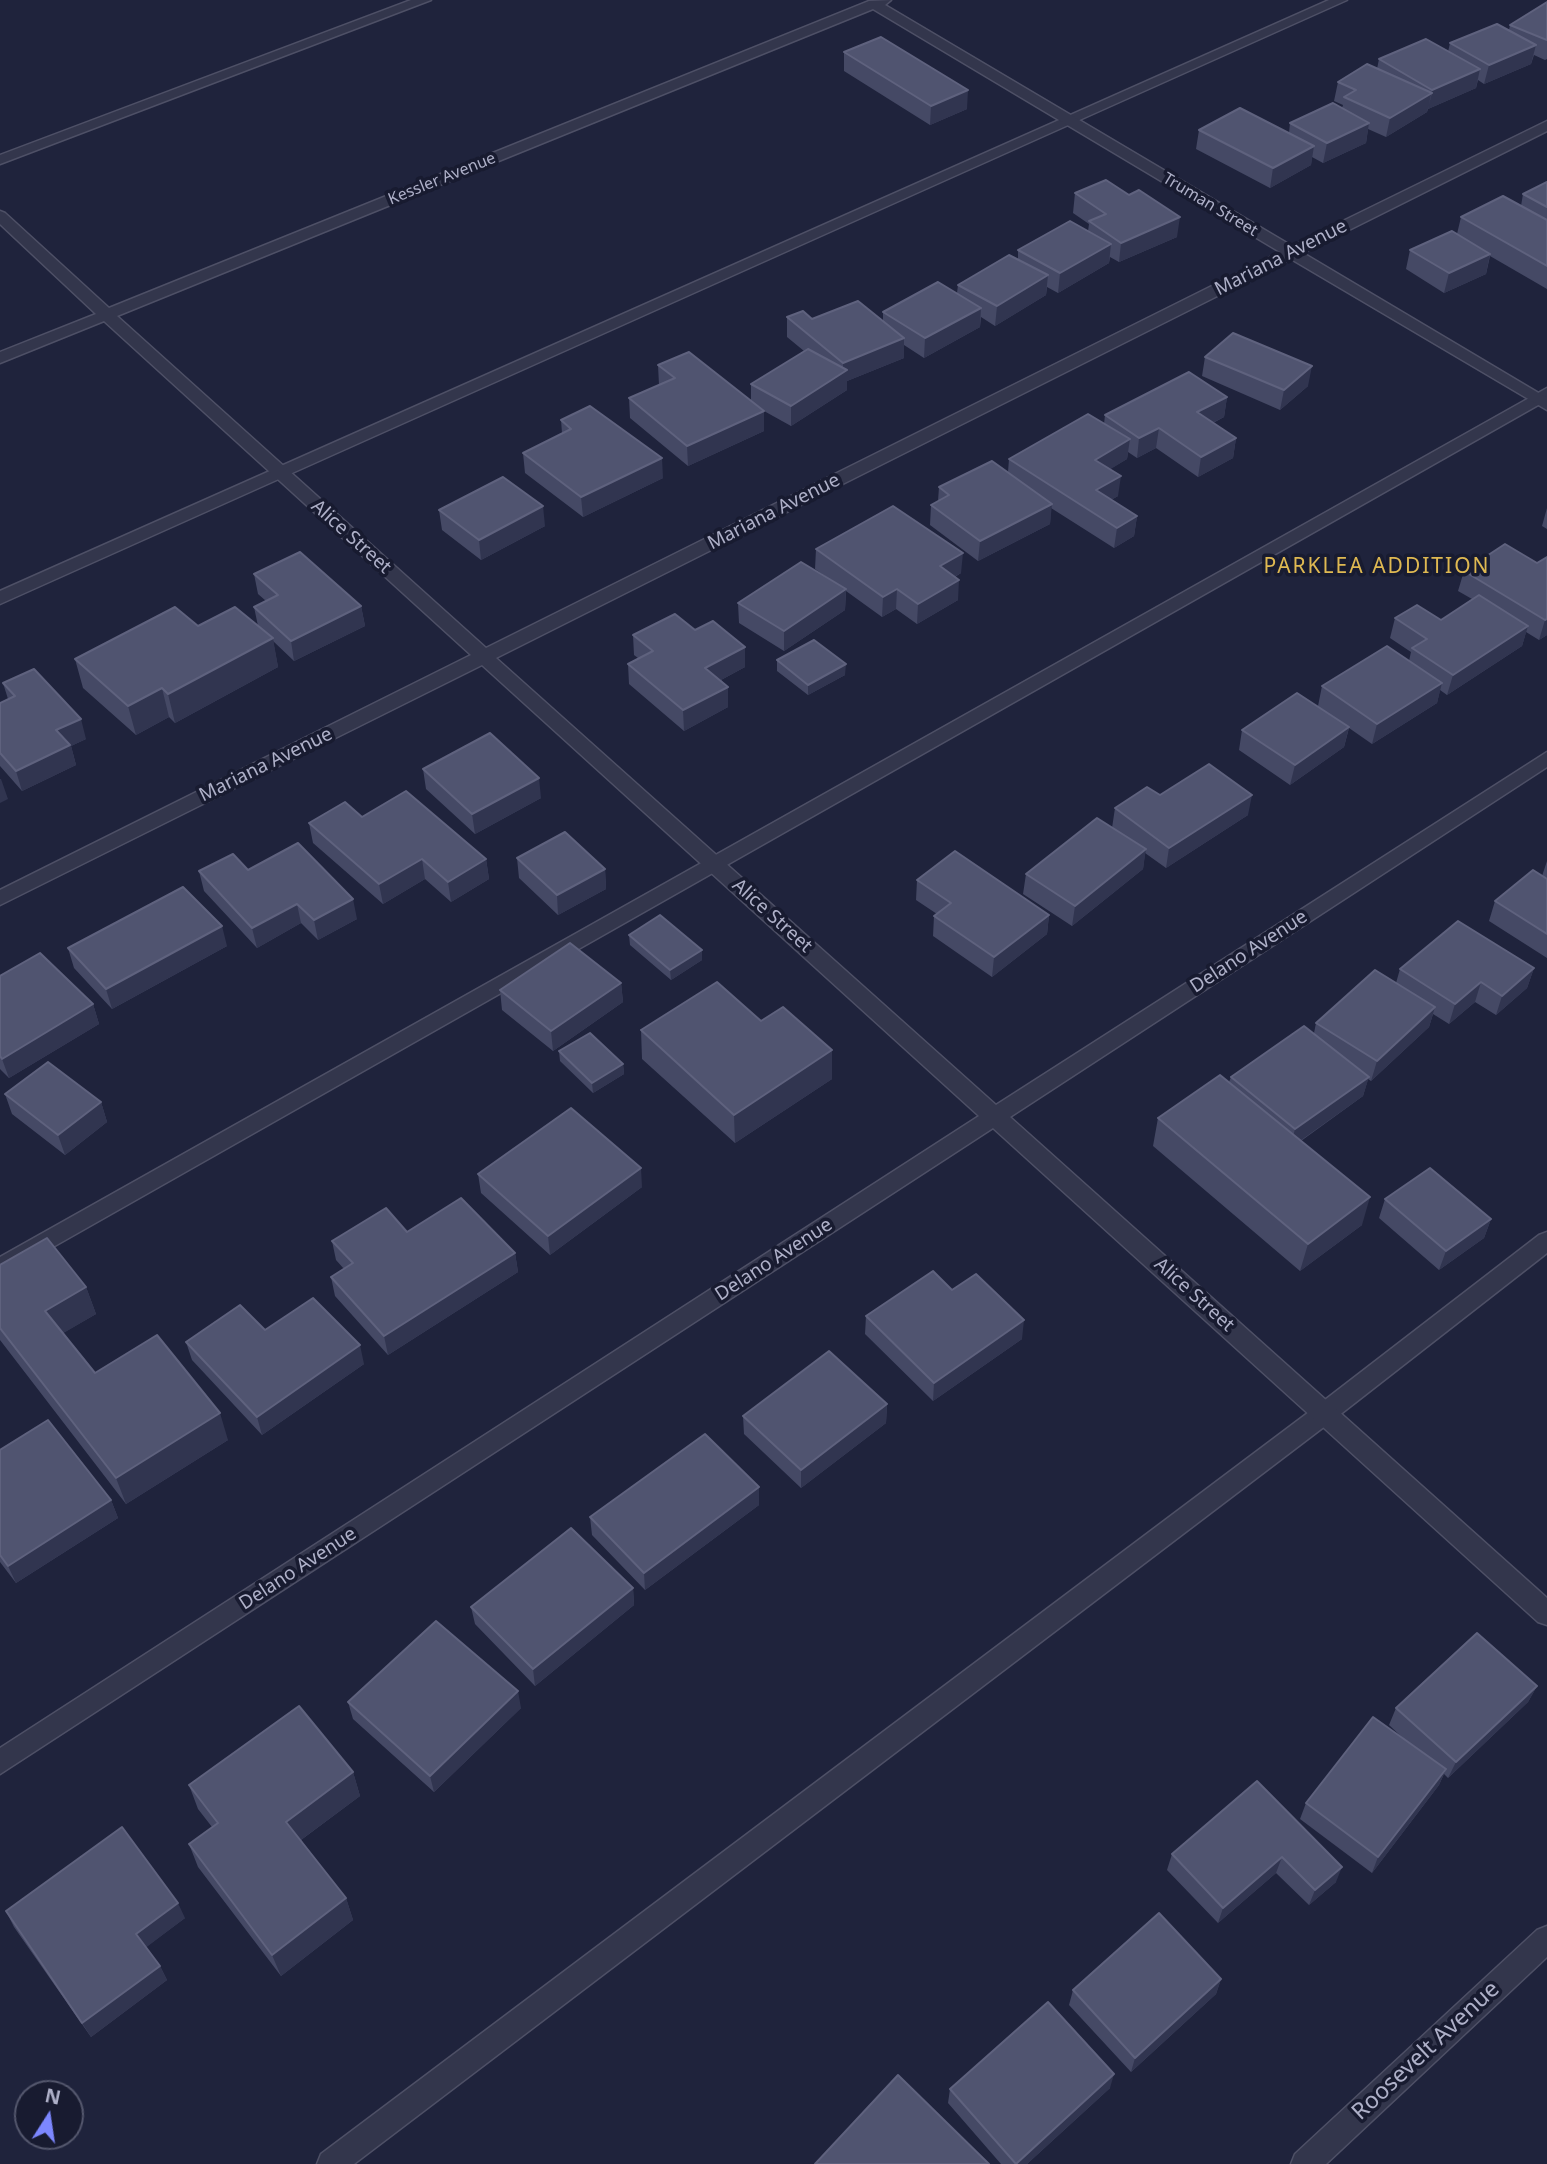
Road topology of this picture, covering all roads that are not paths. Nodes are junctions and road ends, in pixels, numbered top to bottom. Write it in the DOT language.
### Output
graph roads {
  1 [pos="424,0"];
  2 [pos="1340,0"];
  3 [pos="879,2"];
  4 [pos="1068,120"];
  5 [pos="1547,125"];
  6 [pos="0,160"];
  7 [pos="0,216"];
  8 [pos="1290,253"];
  9 [pos="107,315"];
  10 [pos="0,358"];
  11 [pos="1544,399"];
  12 [pos="279,472"];
  13 [pos="0,598"];
  14 [pos="484,657"];
  15 [pos="1547,758"];
  16 [pos="713,863"];
  17 [pos="0,898"];
  18 [pos="995,1117"];
  19 [pos="1547,1241"];
  20 [pos="0,1268"];
  21 [pos="1325,1413"];
  22 [pos="1547,1614"];
  23 [pos="0,1762"];
  24 [pos="1547,1939"];
  25 [pos="331,2164"];
  26 [pos="1305,2164"];
  1 -- 6 [label="street"];
  2 -- 4 [label="street"];
  3 -- 4 [label="street, Truman Street"];
  3 -- 9 [label="street, Kessler Avenue"];
  4 -- 8 [label="street, Truman Street"];
  4 -- 12 [label="street"];
  5 -- 8 [label="street, Mariana Avenue"];
  7 -- 9 [label="street, Alice Street"];
  8 -- 11 [label="street, Truman Street"];
  8 -- 14 [label="street, Mariana Avenue"];
  9 -- 10 [label="street, Kessler Avenue"];
  9 -- 12 [label="street, Alice Street"];
  11 -- 16 [label="street"];
  12 -- 13 [label="street"];
  12 -- 14 [label="street, Alice Street"];
  14 -- 16 [label="street, Alice Street"];
  14 -- 17 [label="street, Mariana Avenue"];
  15 -- 18 [label="street, Delano Avenue"];
  16 -- 18 [label="street, Alice Street"];
  16 -- 20 [label="street"];
  18 -- 21 [label="street, Alice Street"];
  18 -- 23 [label="street, Delano Avenue"];
  19 -- 21 [label="street"];
  21 -- 22 [label="street, Alice Street"];
  21 -- 25 [label="street"];
  24 -- 26 [label="street, Roosevelt Avenue"];
}
